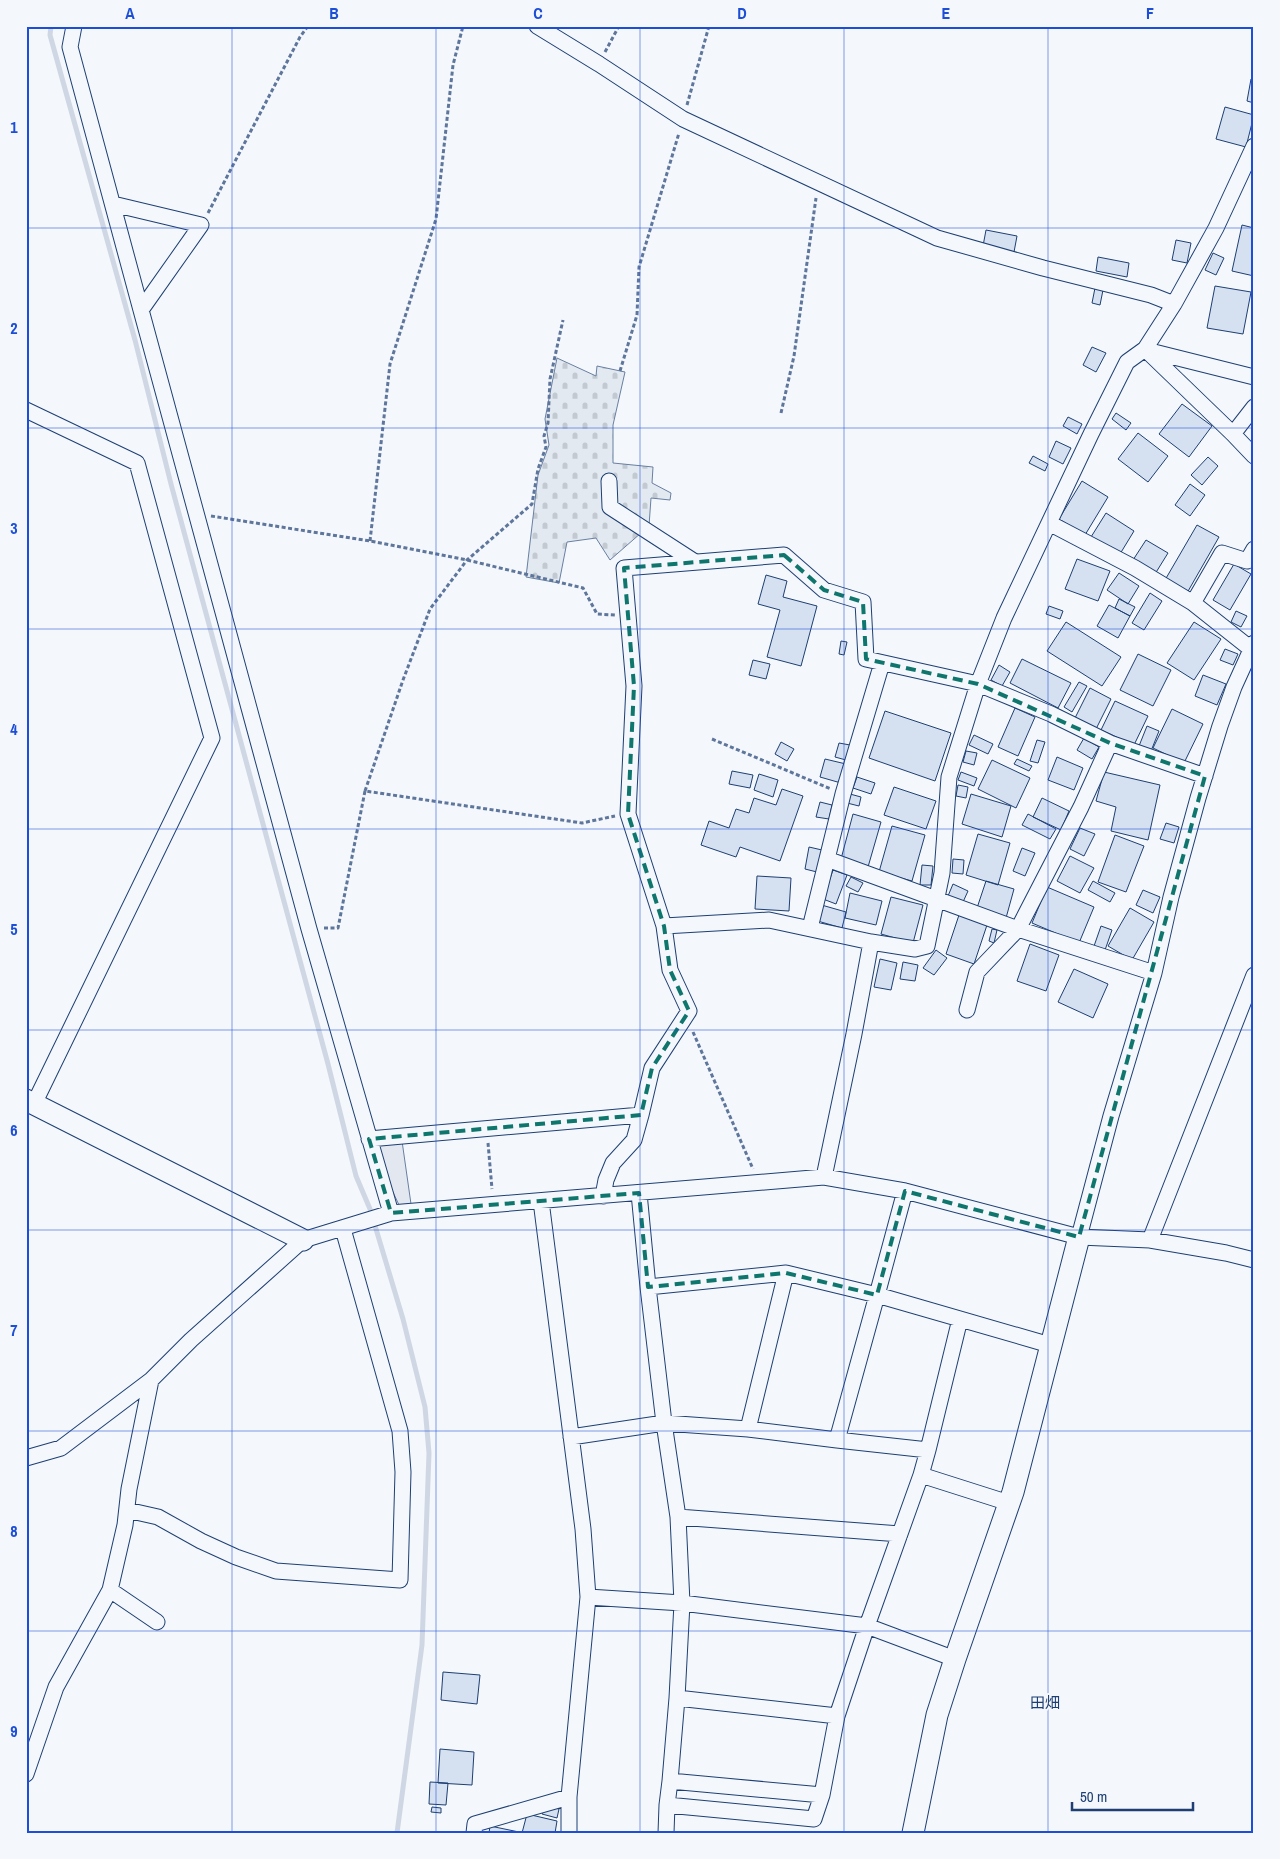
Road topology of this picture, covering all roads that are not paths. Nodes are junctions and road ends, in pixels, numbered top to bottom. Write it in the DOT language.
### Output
graph roads {
  1 [pos="74,26"];
  2 [pos="537,26"];
  3 [pos="1254,146"];
  4 [pos="112,204"];
  5 [pos="1174,304"];
  6 [pos="141,310"];
  7 [pos="1145,349"];
  8 [pos="1254,377"];
  9 [pos="1254,407"];
  10 [pos="26,410"];
  11 [pos="1233,434"];
  12 [pos="1254,456"];
  13 [pos="609,481"];
  14 [pos="1049,523"];
  15 [pos="1254,549"];
  16 [pos="695,562"];
  17 [pos="1193,603"];
  18 [pos="1251,653"];
  19 [pos="882,662"];
  20 [pos="978,684"];
  21 [pos="1110,743"];
  22 [pos="1205,776"];
  23 [pos="827,859"];
  24 [pos="938,899"];
  25 [pos="664,926"];
  26 [pos="810,928"];
  27 [pos="1018,929"];
  28 [pos="871,942"];
  29 [pos="1154,973"];
  30 [pos="1254,974"];
  31 [pos="967,1010"];
  32 [pos="30,1102"];
  33 [pos="642,1115"];
  34 [pos="369,1139"];
  35 [pos="824,1177"];
  36 [pos="906,1191"];
  37 [pos="639,1193"];
  38 [pos="603,1196"];
  39 [pos="541,1201"];
  40 [pos="391,1212"];
  41 [pos="343,1229"];
  42 [pos="1079,1236"];
  43 [pos="303,1240"];
  44 [pos="1150,1240"];
  45 [pos="1254,1260"];
  46 [pos="786,1273"];
  47 [pos="648,1287"];
  48 [pos="877,1295"];
  49 [pos="960,1319"];
  50 [pos="1050,1345"];
  51 [pos="151,1380"];
  52 [pos="664,1424"];
  53 [pos="748,1429"];
  54 [pos="571,1437"];
  55 [pos="837,1440"];
  56 [pos="928,1450"];
  57 [pos="26,1458"];
  58 [pos="921,1475"];
  59 [pos="1009,1503"];
  60 [pos="127,1510"];
  61 [pos="678,1517"];
  62 [pos="900,1534"];
  63 [pos="110,1590"];
  64 [pos="588,1597"];
  65 [pos="682,1603"];
  66 [pos="157,1622"];
  67 [pos="867,1626"];
  68 [pos="955,1659"];
  69 [pos="677,1698"];
  70 [pos="837,1716"];
  71 [pos="26,1774"];
  72 [pos="670,1781"];
  73 [pos="822,1795"];
  74 [pos="569,1797"];
  75 [pos="668,1805"];
  76 [pos="813,1826"];
  77 [pos="474,1833"];
  78 [pos="569,1833"];
  79 [pos="666,1833"];
  80 [pos="913,1833"];
  1 -- 4 [label="street"];
  2 -- 5 [label="street"];
  3 -- 5 [label="street"];
  4 -- 6 [label="street"];
  4 -- 6 [label="street"];
  5 -- 7 [label="street"];
  6 -- 34 [label="street"];
  7 -- 8 [label="street"];
  7 -- 11 [label="street"];
  7 -- 14 [label="street"];
  9 -- 11 [label="street"];
  10 -- 32 [label="street"];
  11 -- 12 [label="street"];
  13 -- 16 [label="street"];
  14 -- 17 [label="street"];
  14 -- 20 [label="street"];
  15 -- 17 [label="street"];
  16 -- 19 [label="street"];
  16 -- 25 [label="street"];
  17 -- 18 [label="street"];
  18 -- 22 [label="street"];
  19 -- 20 [label="street"];
  19 -- 23 [label="street"];
  20 -- 21 [label="street"];
  20 -- 24 [label="street"];
  21 -- 22 [label="street"];
  21 -- 27 [label="street"];
  22 -- 29 [label="street"];
  23 -- 24 [label="street"];
  23 -- 26 [label="street"];
  24 -- 27 [label="street"];
  24 -- 28 [label="street"];
  25 -- 26 [label="street"];
  25 -- 33 [label="street"];
  26 -- 28 [label="street"];
  27 -- 29 [label="street"];
  27 -- 31 [label="street"];
  28 -- 35 [label="street"];
  29 -- 42 [label="street"];
  30 -- 44 [label="street"];
  32 -- 43 [label="street"];
  33 -- 34 [label="street"];
  33 -- 38 [label="street"];
  34 -- 40 [label="street"];
  35 -- 36 [label="street"];
  35 -- 37 [label="street"];
  36 -- 42 [label="street"];
  36 -- 48 [label="street"];
  37 -- 38 [label="street"];
  37 -- 47 [label="street"];
  38 -- 39 [label="street"];
  39 -- 40 [label="street"];
  39 -- 54 [label="street"];
  40 -- 41 [label="street"];
  41 -- 43 [label="street"];
  41 -- 60 [label="street"];
  42 -- 44 [label="street"];
  42 -- 50 [label="street"];
  43 -- 51 [label="street"];
  44 -- 45 [label="street"];
  46 -- 47 [label="street"];
  46 -- 48 [label="street"];
  46 -- 53 [label="street"];
  47 -- 52 [label="street"];
  48 -- 49 [label="street"];
  48 -- 55 [label="street"];
  49 -- 50 [label="street"];
  49 -- 56 [label="street"];
  50 -- 59 [label="street"];
  51 -- 57 [label="street"];
  51 -- 60 [label="street"];
  52 -- 53 [label="street"];
  52 -- 54 [label="street"];
  52 -- 61 [label="street"];
  53 -- 55 [label="street"];
  54 -- 64 [label="street"];
  55 -- 56 [label="street"];
  56 -- 58 [label="street"];
  58 -- 59 [label="street"];
  58 -- 62 [label="street"];
  59 -- 68 [label="street"];
  60 -- 63 [label="street"];
  61 -- 62 [label="street"];
  61 -- 65 [label="street"];
  62 -- 67 [label="street"];
  63 -- 66 [label="street"];
  63 -- 71 [label="street"];
  64 -- 65 [label="street"];
  64 -- 74 [label="street"];
  65 -- 67 [label="street"];
  65 -- 69 [label="street"];
  67 -- 68 [label="street"];
  67 -- 70 [label="street"];
  68 -- 80 [label="street"];
  69 -- 70 [label="street"];
  69 -- 72 [label="street"];
  70 -- 73 [label="street"];
  72 -- 73 [label="street"];
  72 -- 75 [label="street"];
  73 -- 76 [label="street"];
  74 -- 77 [label="street"];
  74 -- 78 [label="street"];
  75 -- 76 [label="street"];
  75 -- 79 [label="street"];
}
